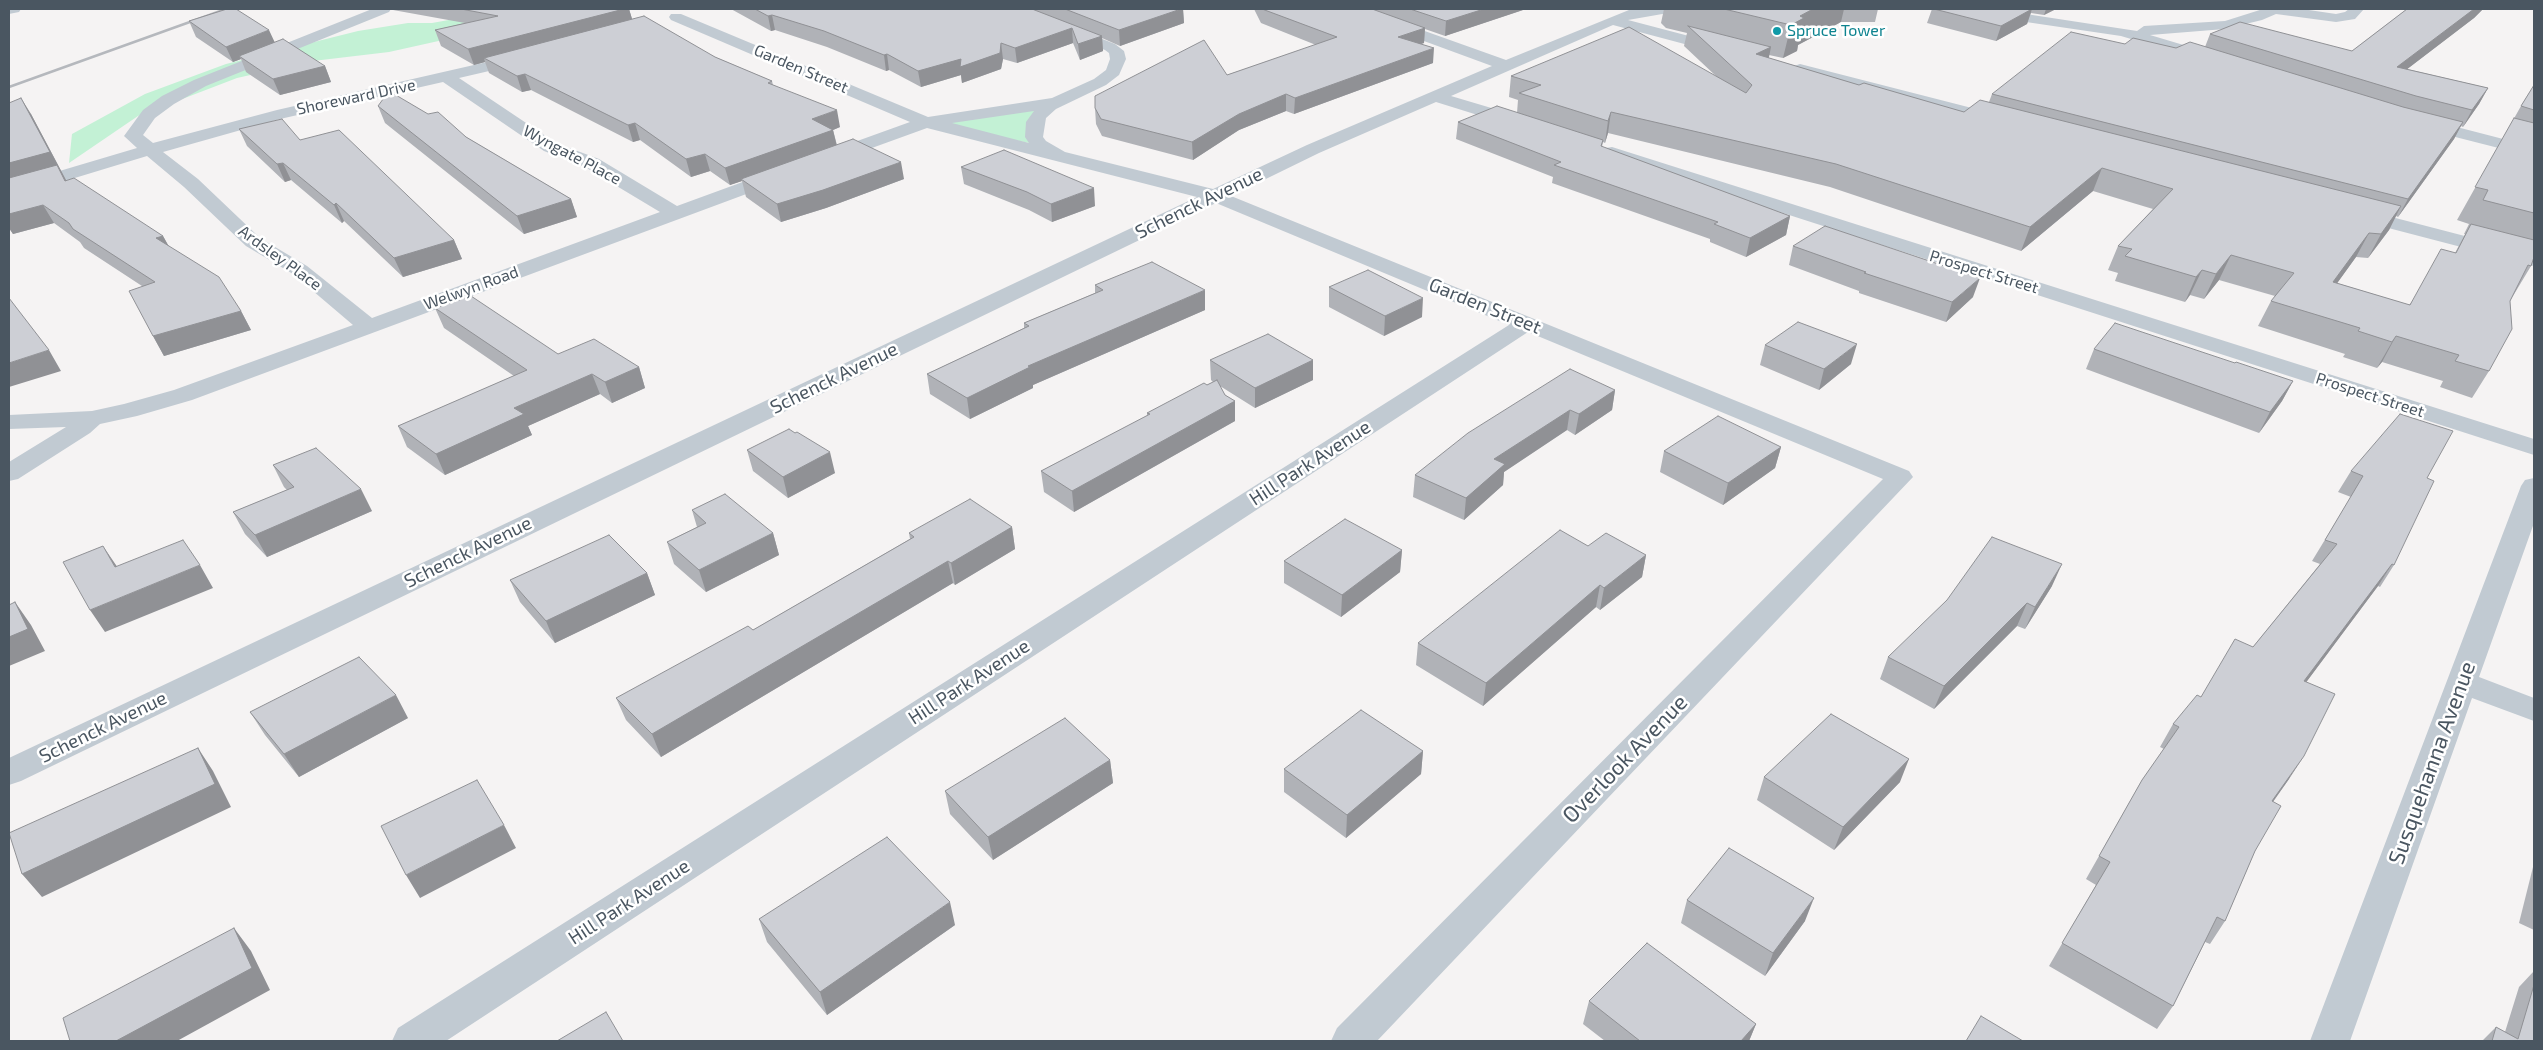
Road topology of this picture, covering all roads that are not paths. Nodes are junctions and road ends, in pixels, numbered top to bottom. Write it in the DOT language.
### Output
graph roads {
  1 [pos="14,9"];
  2 [pos="384,9"];
  3 [pos="1014,9"];
  4 [pos="1350,9"];
  5 [pos="1668,9"];
  6 [pos="1965,9"];
  7 [pos="2273,9"];
  8 [pos="2357,9"];
  9 [pos="9,10"];
  10 [pos="698,11"];
  11 [pos="676,17"];
  12 [pos="1613,20"];
  13 [pos="658,22"];
  14 [pos="2123,32"];
  15 [pos="1738,53"];
  16 [pos="541,54"];
  17 [pos="2226,63"];
  18 [pos="1504,65"];
  19 [pos="1786,65"];
  20 [pos="447,77"];
  21 [pos="1434,96"];
  22 [pos="1057,102"];
  23 [pos="2410,120"];
  24 [pos="926,122"];
  25 [pos="2016,125"];
  26 [pos="1537,128"];
  27 [pos="1593,146"];
  28 [pos="149,150"];
  29 [pos="2534,152"];
  30 [pos="1064,157"];
  31 [pos="9,192"];
  32 [pos="1214,195"];
  33 [pos="2342,210"];
  34 [pos="675,213"];
  35 [pos="2534,260"];
  36 [pos="1526,323"];
  37 [pos="368,326"];
  38 [pos="92,418"];
  39 [pos="9,422"];
  40 [pos="2534,447"];
  41 [pos="9,473"];
  42 [pos="1900,477"];
  43 [pos="2534,486"];
  44 [pos="2461,682"];
  45 [pos="2534,710"];
  46 [pos="9,772"];
  47 [pos="412,1041"];
  48 [pos="1351,1041"];
  49 [pos="2330,1041"];
  1 -- 9 [label="street"];
  2 -- 28 [label="street, Ardsley Place"];
  3 -- 22 [label="street"];
  4 -- 18 [label="street"];
  5 -- 12 [label="street, Schenck Avenue"];
  6 -- 14 [label="street"];
  7 -- 8 [label="street"];
  7 -- 14 [label="street"];
  10 -- 11 [label="street"];
  11 -- 13 [label="street"];
  11 -- 24 [label="street, Garden Street"];
  12 -- 15 [label="street"];
  12 -- 18 [label="street, Schenck Avenue"];
  14 -- 17 [label="street"];
  16 -- 20 [label="street, Shoreward Drive"];
  18 -- 21 [label="street, Schenck Avenue"];
  19 -- 25 [label="street"];
  20 -- 28 [label="street, Shoreward Drive"];
  20 -- 34 [label="street, Wyngate Place"];
  21 -- 26 [label="street"];
  21 -- 32 [label="street, Schenck Avenue"];
  22 -- 24 [label="street"];
  22 -- 30 [label="street, Garden Street"];
  23 -- 29 [label="street"];
  24 -- 30 [label="street, Garden Street"];
  24 -- 34 [label="street, Welwyn Road"];
  27 -- 40 [label="street, Prospect Street"];
  28 -- 31 [label="street, Shoreward Drive"];
  28 -- 37 [label="street, Ardsley Place"];
  30 -- 32 [label="street, Garden Street"];
  32 -- 36 [label="street, Garden Street"];
  32 -- 46 [label="street, Schenck Avenue"];
  33 -- 35 [label="street"];
  34 -- 37 [label="street, Welwyn Road"];
  36 -- 42 [label="street, Garden Street"];
  36 -- 47 [label="street, Hill Park Avenue"];
  37 -- 38 [label="street, Welwyn Road"];
  38 -- 39 [label="street, Welwyn Road"];
  38 -- 41 [label="street"];
  42 -- 48 [label="street, Overlook Avenue"];
  43 -- 44 [label="street, Susquehanna Avenue"];
  44 -- 45 [label="street"];
  44 -- 49 [label="street, Susquehanna Avenue"];
}
